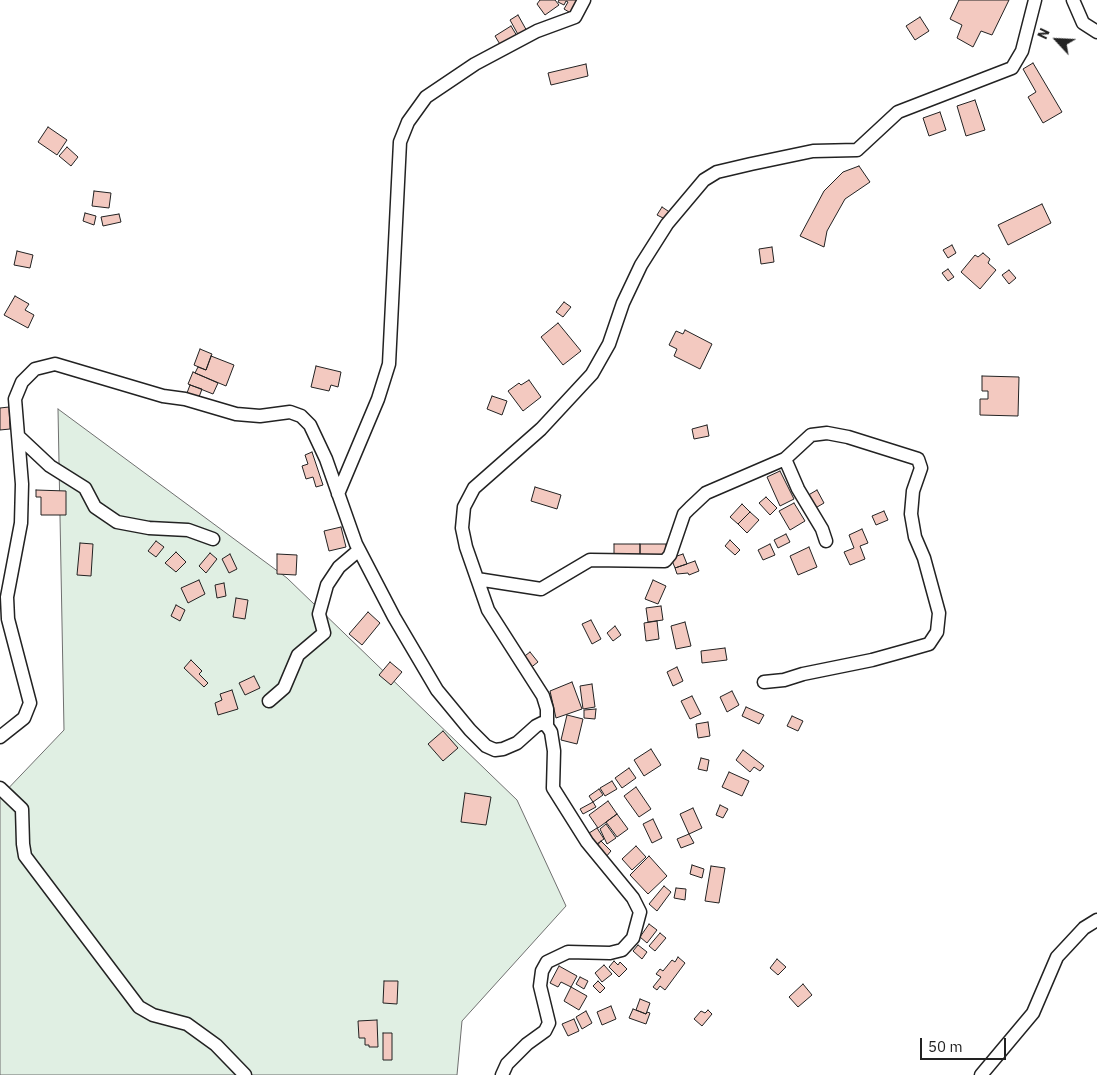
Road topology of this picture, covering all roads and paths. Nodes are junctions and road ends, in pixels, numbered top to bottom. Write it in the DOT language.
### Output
graph roads {
  1 [pos="584,0"];
  2 [pos="1035,0"];
  3 [pos="1073,0"];
  4 [pos="1097,32"];
  5 [pos="18,436"];
  6 [pos="785,459"];
  7 [pos="338,494"];
  8 [pos="213,539"];
  9 [pos="826,541"];
  10 [pos="359,550"];
  11 [pos="477,578"];
  12 [pos="764,682"];
  13 [pos="269,701"];
  14 [pos="547,726"];
  15 [pos="0,737"];
  16 [pos="0,788"];
  17 [pos="1097,920"];
  18 [pos="245,1075"];
  19 [pos="502,1075"];
  20 [pos="981,1075"];
  1 -- 7 [label="street"];
  2 -- 11 [label="street"];
  3 -- 4 [label="street"];
  5 -- 7 [label="street"];
  5 -- 8 [label="street"];
  5 -- 15 [label="street"];
  6 -- 9 [label="street"];
  6 -- 11 [label="street"];
  6 -- 12 [label="street"];
  7 -- 10 [label="street"];
  10 -- 13 [label="street"];
  10 -- 14 [label="street"];
  11 -- 14 [label="street"];
  14 -- 19 [label="street"];
  16 -- 18 [label="street"];
  17 -- 20 [label="street"];
}
